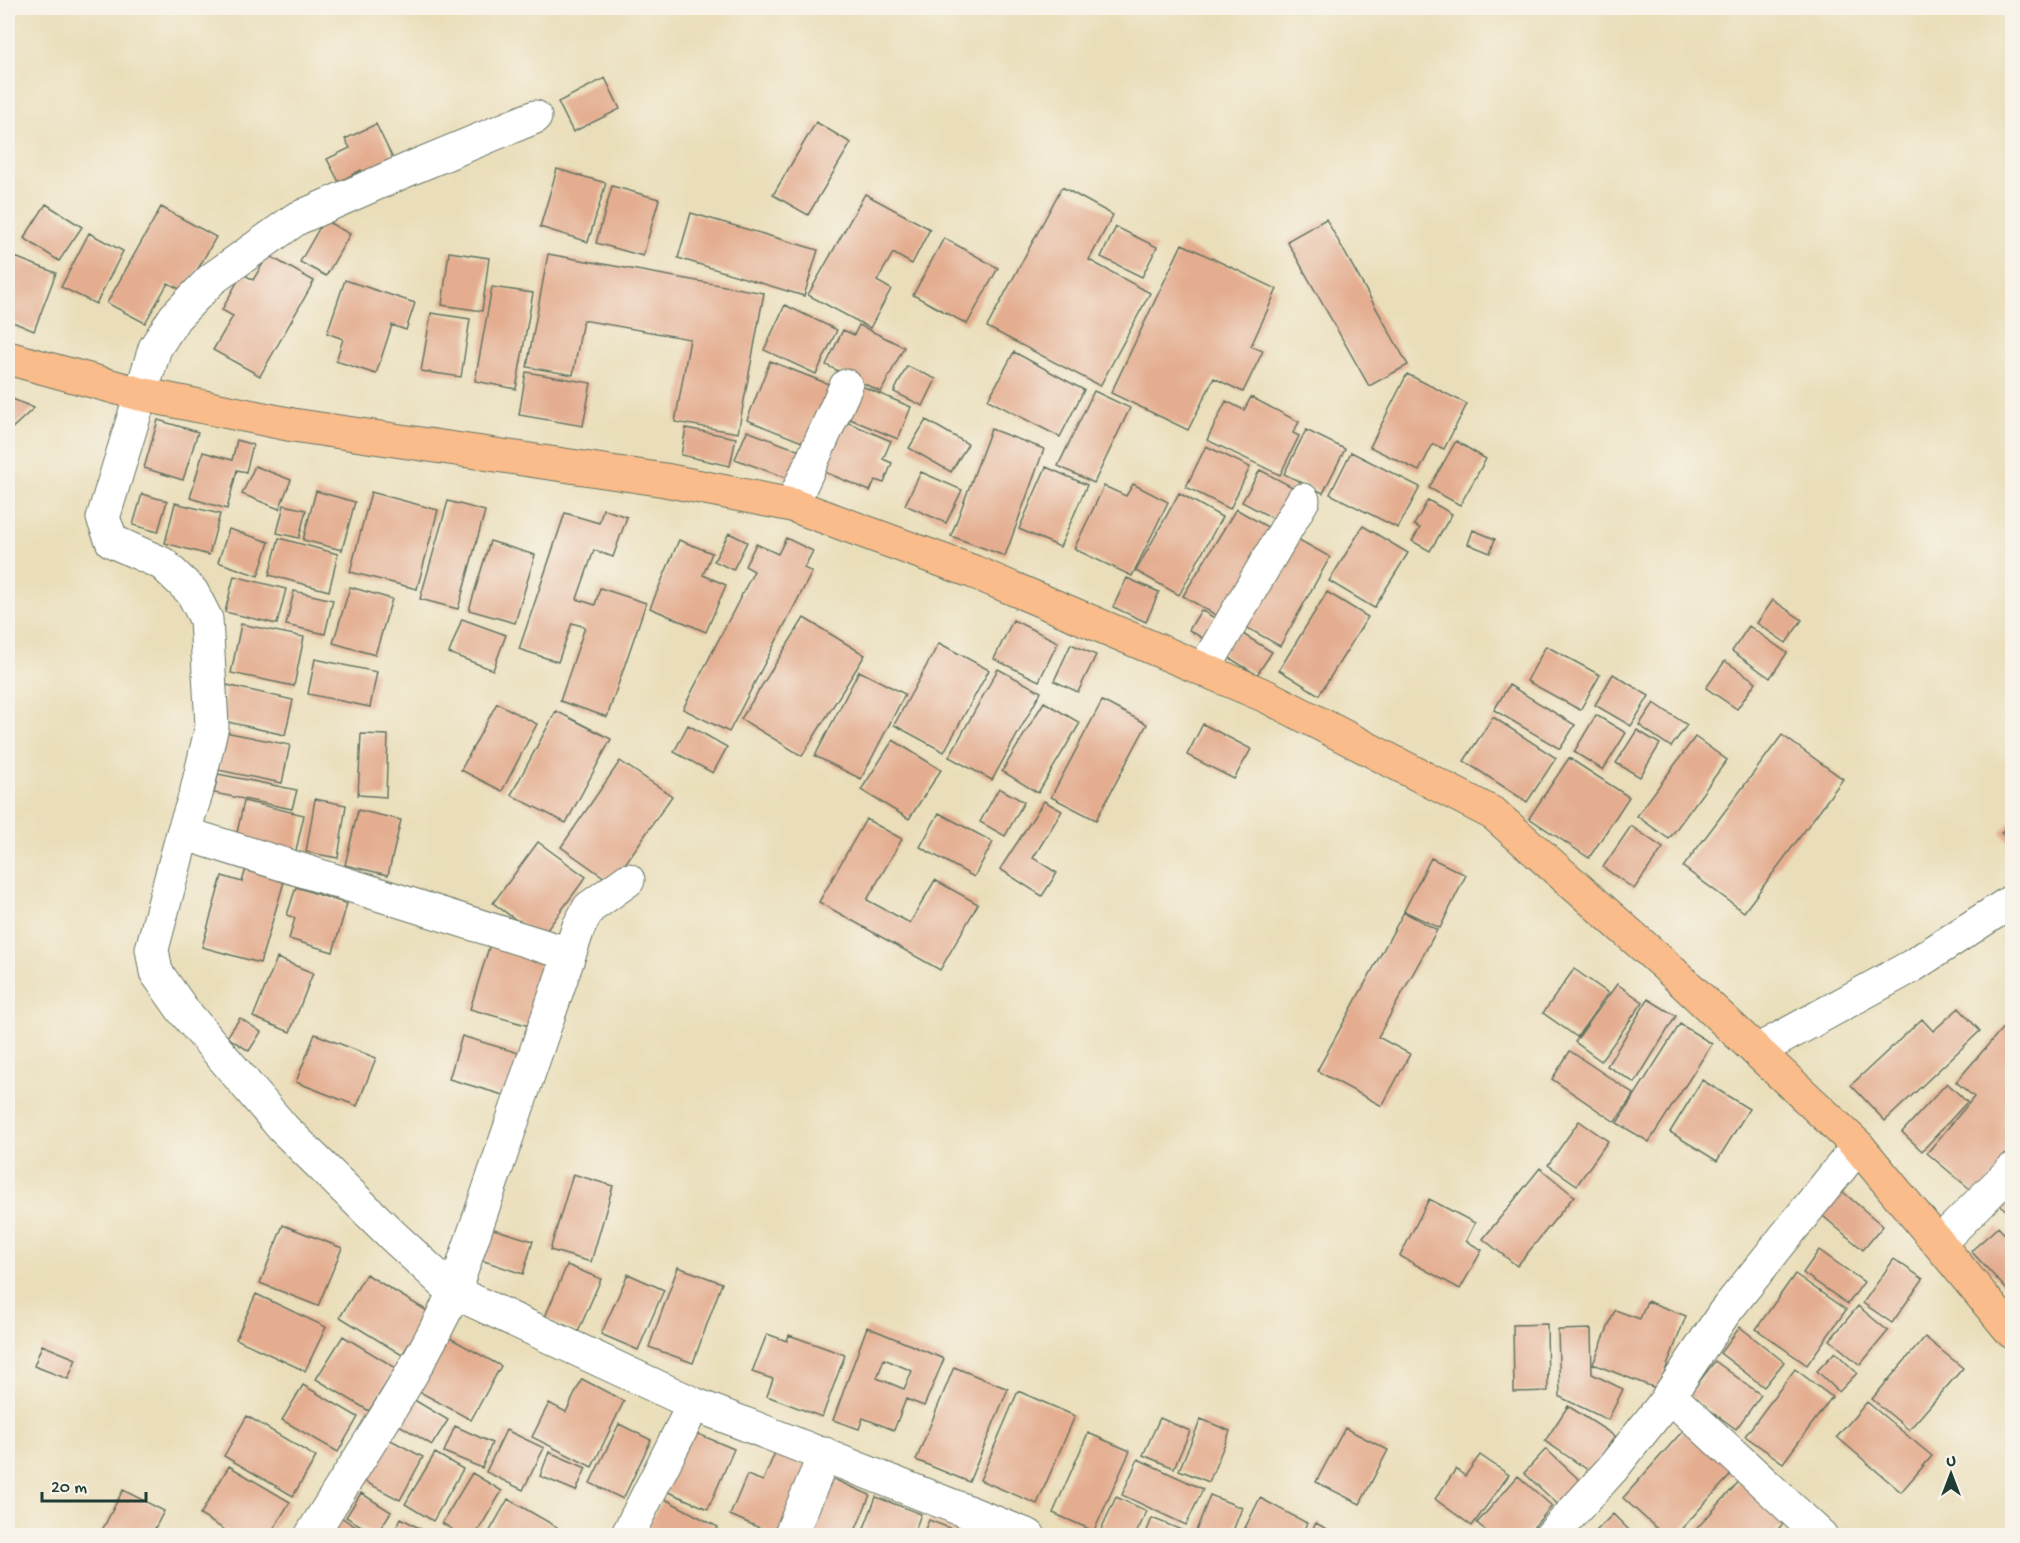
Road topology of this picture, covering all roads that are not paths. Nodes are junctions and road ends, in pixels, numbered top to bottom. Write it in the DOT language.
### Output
graph roads {
  1 [pos="536,117"];
  2 [pos="8,358"];
  3 [pos="846,386"];
  4 [pos="140,394"];
  5 [pos="1303,500"];
  6 [pos="792,505"];
  7 [pos="1204,669"];
  8 [pos="183,833"];
  9 [pos="628,880"];
  10 [pos="2013,901"];
  11 [pos="569,954"];
  12 [pos="1757,1051"];
  13 [pos="1858,1146"];
  14 [pos="2013,1170"];
  15 [pos="1939,1243"];
  16 [pos="453,1292"];
  17 [pos="2013,1332"];
  18 [pos="1669,1395"];
  19 [pos="694,1404"];
  20 [pos="825,1454"];
  21 [pos="311,1536"];
  22 [pos="627,1536"];
  23 [pos="790,1536"];
  24 [pos="1029,1536"];
  25 [pos="1551,1536"];
  26 [pos="1821,1536"];
  1 -- 4 [label="street"];
  2 -- 4 [label="main road"];
  3 -- 6 [label="street"];
  4 -- 6 [label="main road"];
  4 -- 8 [label="street"];
  5 -- 7 [label="street"];
  6 -- 7 [label="main road"];
  7 -- 12 [label="main road"];
  8 -- 11 [label="street"];
  8 -- 16 [label="street"];
  9 -- 11 [label="street"];
  10 -- 12 [label="street"];
  11 -- 16 [label="street"];
  12 -- 13 [label="main road"];
  13 -- 15 [label="main road"];
  13 -- 18 [label="street"];
  14 -- 15 [label="street"];
  15 -- 17 [label="main road"];
  16 -- 19 [label="street"];
  16 -- 21 [label="street"];
  18 -- 25 [label="street"];
  18 -- 26 [label="street"];
  19 -- 20 [label="street"];
  19 -- 22 [label="street"];
  20 -- 23 [label="street"];
  20 -- 24 [label="street"];
}
